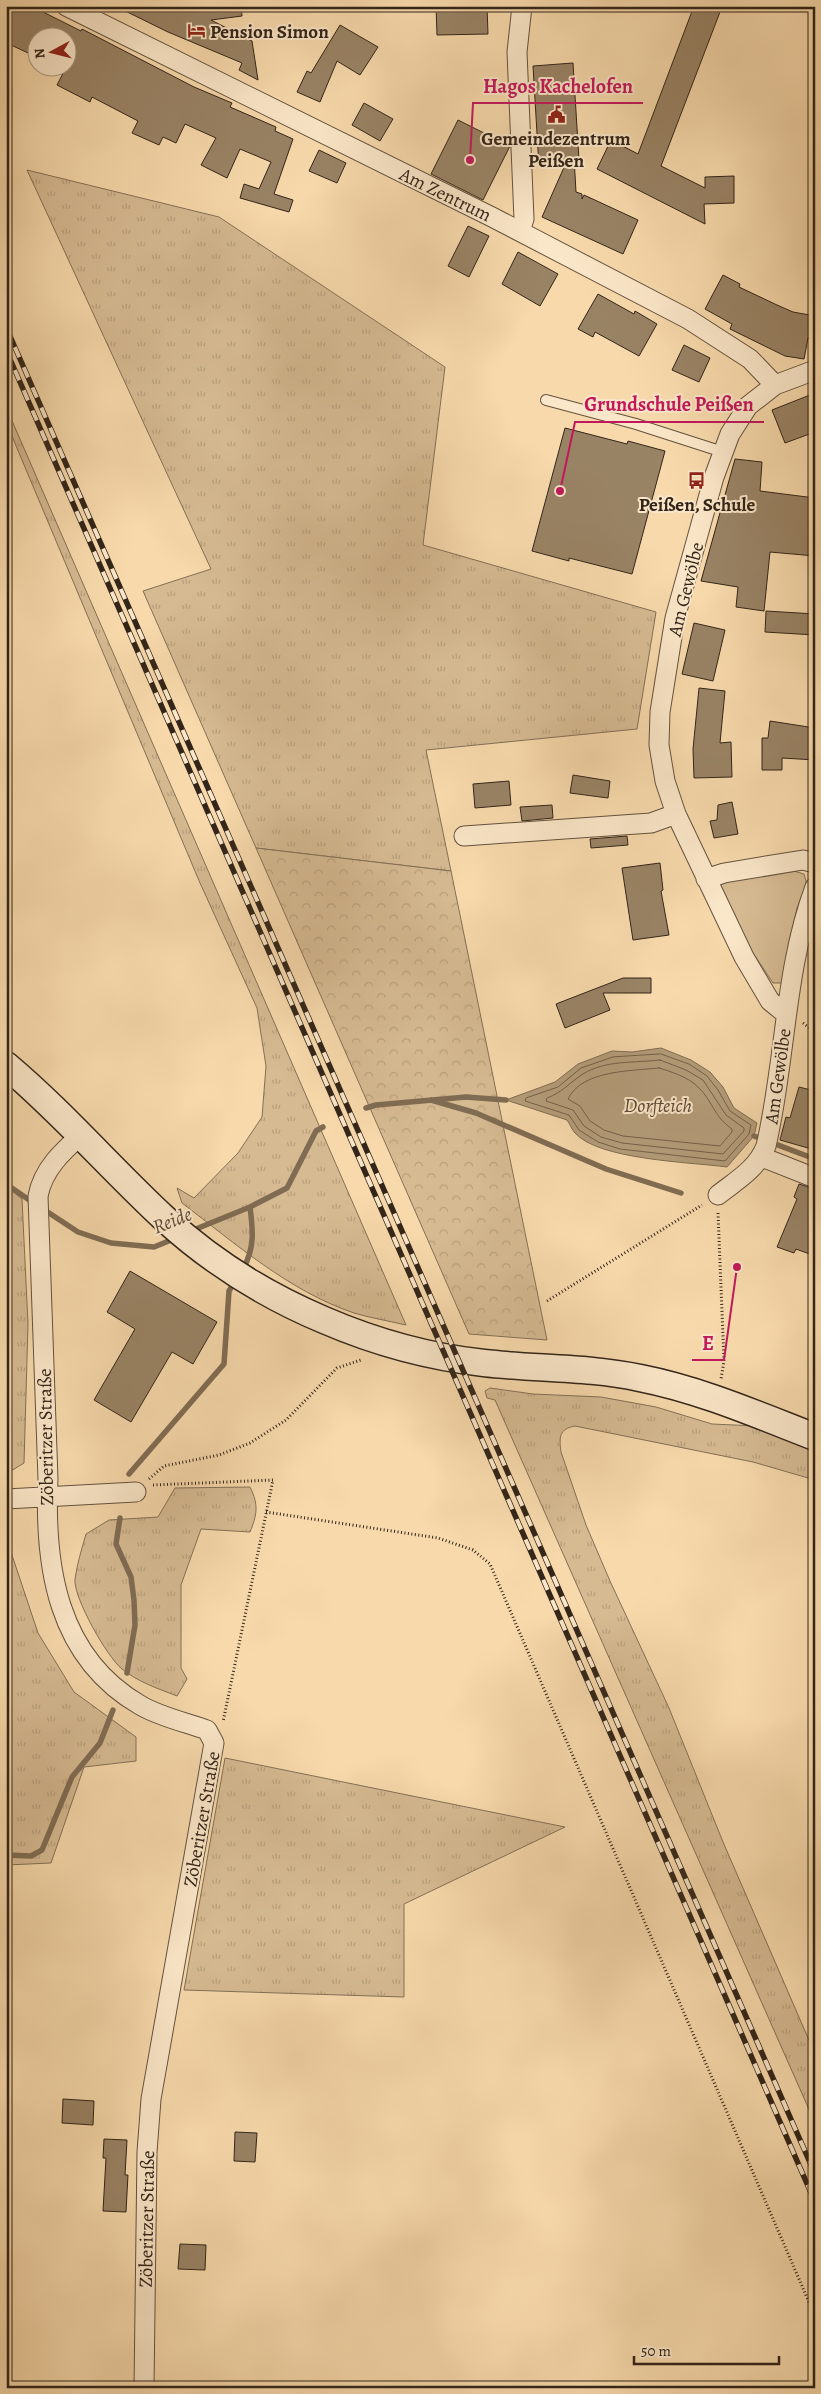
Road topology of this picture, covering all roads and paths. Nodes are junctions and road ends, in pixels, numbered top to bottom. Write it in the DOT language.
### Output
graph roads {
  1 [pos="66,6"];
  2 [pos="522,6"];
  3 [pos="520,231"];
  4 [pos="815,370"];
  5 [pos="775,385"];
  6 [pos="546,400"];
  7 [pos="723,452"];
  8 [pos="676,814"];
  9 [pos="464,836"];
  10 [pos="815,863"];
  11 [pos="706,879"];
  12 [pos="815,887"];
  13 [pos="786,1014"];
  14 [pos="6,1065"];
  15 [pos="82,1134"];
  16 [pos="766,1146"];
  17 [pos="815,1178"];
  18 [pos="718,1195"];
  19 [pos="547,1300"];
  20 [pos="364,1359"];
  21 [pos="715,1399"];
  22 [pos="815,1437"];
  23 [pos="136,1492"];
  24 [pos="47,1497"];
  25 [pos="6,1499"];
  26 [pos="266,1512"];
  27 [pos="213,1737"];
  28 [pos="815,2316"];
  29 [pos="144,2388"];
  1 -- 3 [label="street, Am Zentrum"];
  2 -- 3 [label="street"];
  3 -- 5 [label="street, Am Zentrum"];
  4 -- 5 [label="street"];
  5 -- 7 [label="street, Am Gewölbe"];
  6 -- 7 [label="lane"];
  7 -- 8 [label="street, Am Gewölbe"];
  8 -- 9 [label="street"];
  8 -- 11 [label="street, Am Gewölbe"];
  10 -- 11 [label="street"];
  11 -- 13 [label="street, Am Gewölbe"];
  12 -- 13 [label="street"];
  13 -- 16 [label="street, Am Gewölbe"];
  14 -- 15 [label="main road"];
  15 -- 21 [label="main road"];
  15 -- 24 [label="street, Zöberitzer Straße"];
  16 -- 17 [label="street"];
  16 -- 18 [label="street"];
  18 -- 19 [label="path"];
  18 -- 21 [label="path"];
  20 -- 23 [label="path"];
  21 -- 22 [label="main road"];
  23 -- 24 [label="street"];
  23 -- 26 [label="path"];
  24 -- 25 [label="street"];
  24 -- 27 [label="street, Zöberitzer Straße"];
  26 -- 27 [label="path"];
  26 -- 28 [label="path"];
  27 -- 29 [label="street, Zöberitzer Straße"];
}
